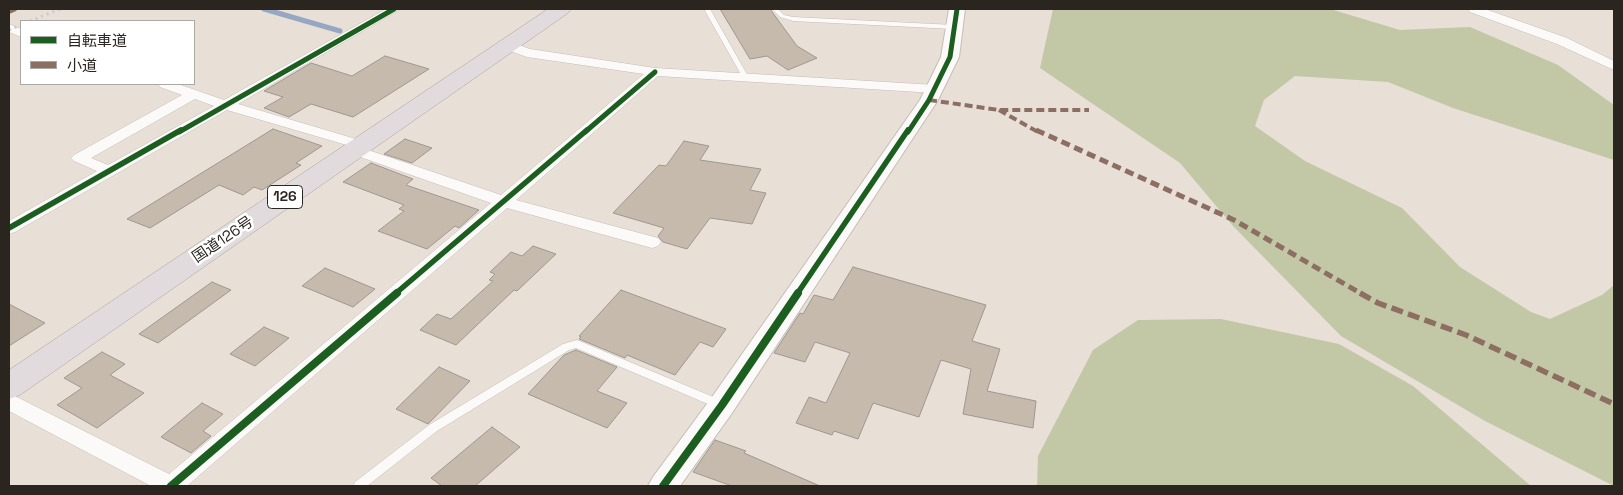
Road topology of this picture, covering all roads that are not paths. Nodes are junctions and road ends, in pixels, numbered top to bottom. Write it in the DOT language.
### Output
graph roads {
  1 [pos="394,9"];
  2 [pos="561,9"];
  3 [pos="707,9"];
  4 [pos="775,9"];
  5 [pos="1474,9"];
  6 [pos="955,18"];
  7 [pos="507,46"];
  8 [pos="1614,66"];
  9 [pos="655,72"];
  10 [pos="746,78"];
  11 [pos="168,85"];
  12 [pos="935,90"];
  13 [pos="194,94"];
  14 [pos="226,106"];
  15 [pos="358,148"];
  16 [pos="110,171"];
  17 [pos="505,202"];
  18 [pos="9,228"];
  19 [pos="652,242"];
  20 [pos="9,386"];
  21 [pos="9,401"];
  22 [pos="722,405"];
  23 [pos="171,486"];
  24 [pos="359,486"];
  25 [pos="663,486"];
  1 -- 14 [label="street"];
  2 -- 7 [label="highway, 国道126号 / 126"];
  3 -- 10 [label="lane"];
  4 -- 6 [label="lane"];
  5 -- 8 [label="street"];
  6 -- 12 [label="street"];
  7 -- 9 [label="street"];
  7 -- 15 [label="highway, 国道126号 / 126"];
  9 -- 10 [label="street"];
  9 -- 17 [label="street"];
  10 -- 12 [label="street"];
  11 -- 13 [label="street"];
  12 -- 22 [label="street"];
  13 -- 14 [label="street"];
  13 -- 16 [label="street"];
  14 -- 15 [label="street"];
  14 -- 16 [label="street"];
  15 -- 17 [label="street"];
  15 -- 20 [label="highway, 国道126号 / 126"];
  16 -- 18 [label="street"];
  17 -- 19 [label="street"];
  17 -- 23 [label="street"];
  21 -- 23 [label="street"];
  22 -- 24 [label="lane"];
  22 -- 25 [label="street"];
}
